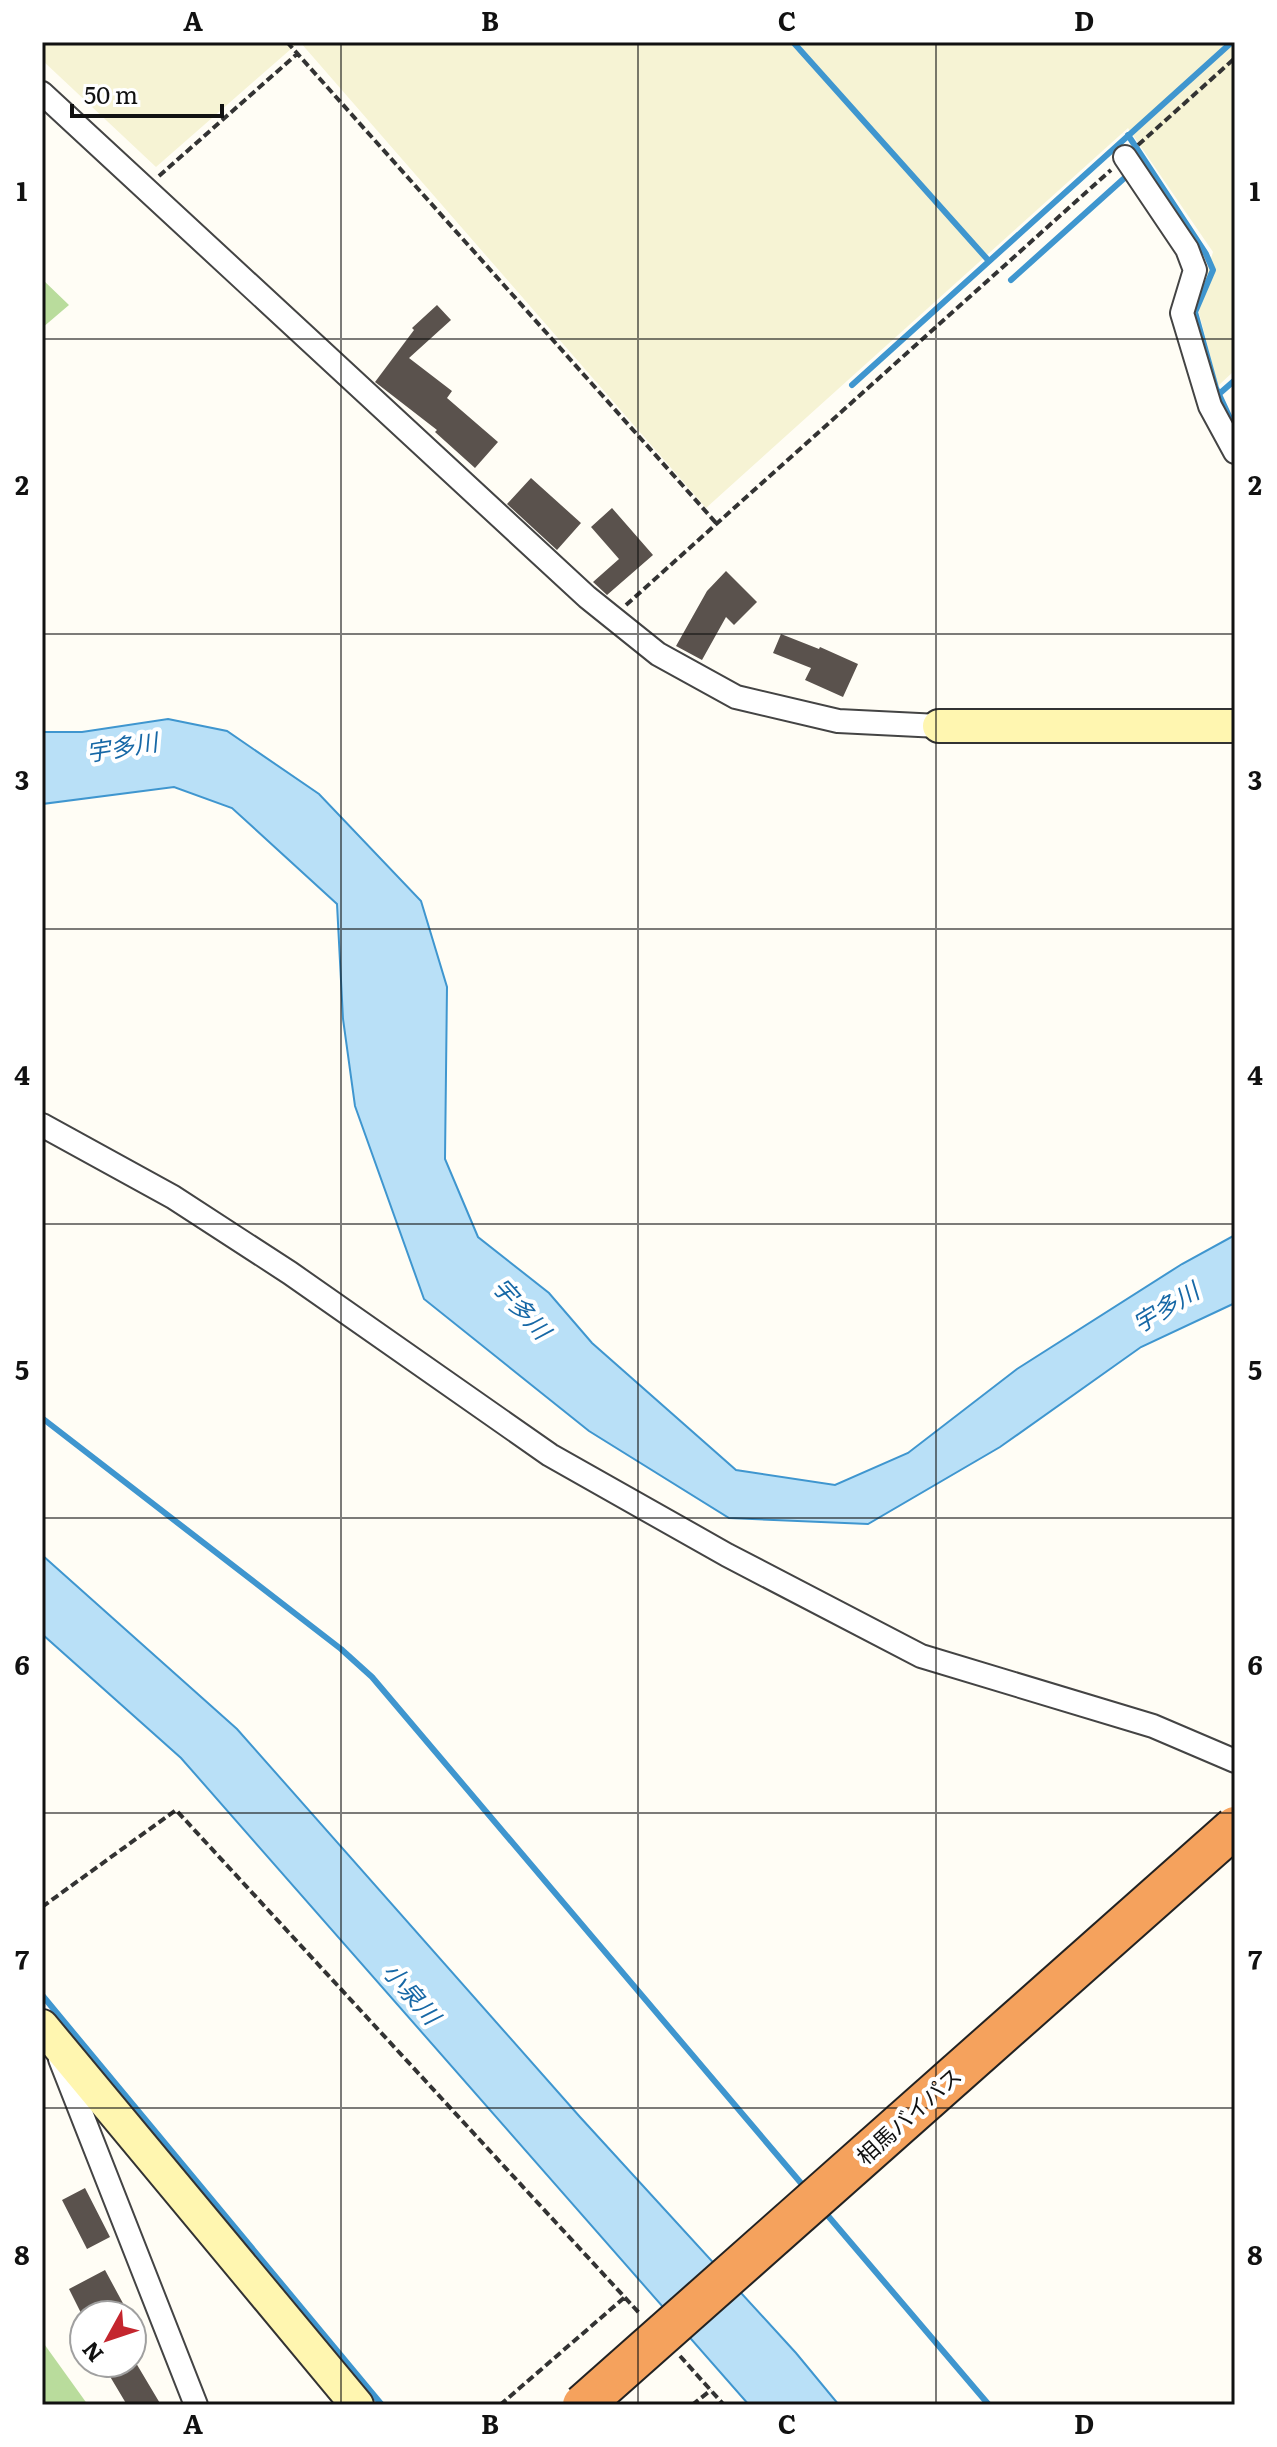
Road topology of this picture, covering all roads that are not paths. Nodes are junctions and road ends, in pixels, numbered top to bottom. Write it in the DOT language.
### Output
graph roads {
  1 [pos="42,93"];
  2 [pos="1125,157"];
  3 [pos="1235,452"];
  4 [pos="939,726"];
  5 [pos="1235,726"];
  6 [pos="42,1125"];
  7 [pos="1235,1761"];
  8 [pos="1235,1827"];
  9 [pos="47,2033"];
  10 [pos="196,2405"];
  11 [pos="357,2405"];
  12 [pos="583,2405"];
  1 -- 4 [label="street"];
  2 -- 3 [label="street"];
  4 -- 5 [label="street"];
  6 -- 7 [label="street"];
  8 -- 12 [label="highway, 相馬バイパス, bridge"];
  9 -- 10 [label="street"];
  9 -- 11 [label="street"];
}
